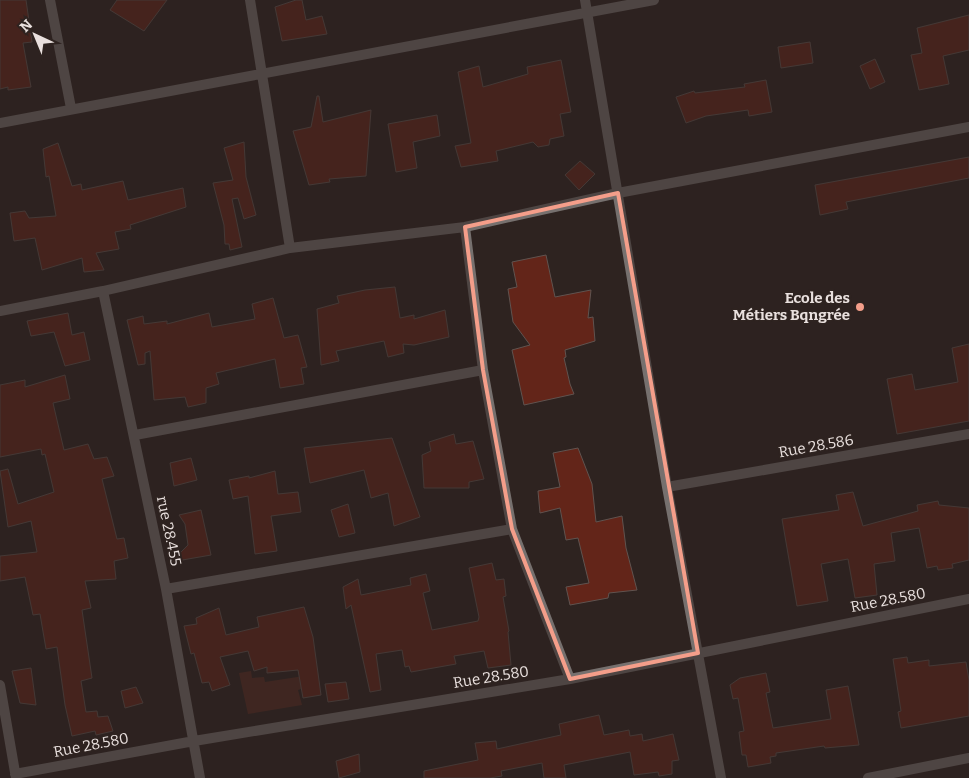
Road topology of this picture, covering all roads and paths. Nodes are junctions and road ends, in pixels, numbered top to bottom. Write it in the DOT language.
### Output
graph roads {
  1 [pos="50,0"];
  2 [pos="250,0"];
  3 [pos="585,0"];
  4 [pos="654,0"];
  5 [pos="588,12"];
  6 [pos="262,73"];
  7 [pos="71,108"];
  8 [pos="0,123"];
  9 [pos="969,126"];
  10 [pos="618,194"];
  11 [pos="465,227"];
  12 [pos="290,248"];
  13 [pos="103,291"];
  14 [pos="0,311"];
  15 [pos="483,370"];
  16 [pos="969,434"];
  17 [pos="135,435"];
  18 [pos="667,487"];
  19 [pos="512,529"];
  20 [pos="166,590"];
  21 [pos="969,599"];
  22 [pos="698,652"];
  23 [pos="570,679"];
  24 [pos="0,685"];
  25 [pos="194,741"];
  26 [pos="969,758"];
  27 [pos="16,776"];
  28 [pos="200,778"];
  29 [pos="721,778"];
  30 [pos="868,778"];
  1 -- 7 [label="street"];
  2 -- 6 [label="street"];
  3 -- 5 [label="street"];
  4 -- 5 [label="street"];
  5 -- 6 [label="street"];
  5 -- 10 [label="street"];
  6 -- 7 [label="street"];
  6 -- 12 [label="street"];
  7 -- 8 [label="street"];
  9 -- 10 [label="street"];
  10 -- 11 [label="street"];
  10 -- 18 [label="street"];
  11 -- 12 [label="street"];
  11 -- 15 [label="street"];
  12 -- 13 [label="street"];
  13 -- 14 [label="street"];
  13 -- 17 [label="street, rue 28.455"];
  15 -- 17 [label="street"];
  15 -- 19 [label="street"];
  16 -- 18 [label="street, Rue 28.586"];
  17 -- 20 [label="street, rue 28.455"];
  18 -- 22 [label="street"];
  19 -- 20 [label="street"];
  19 -- 23 [label="street"];
  20 -- 25 [label="street, rue 28.455"];
  21 -- 22 [label="street, Rue 28.580"];
  22 -- 23 [label="street, Rue 28.580"];
  22 -- 29 [label="street"];
  23 -- 25 [label="street, Rue 28.580"];
  24 -- 27 [label="street"];
  25 -- 27 [label="street, Rue 28.580"];
  25 -- 28 [label="street, rue 28.455"];
  26 -- 30 [label="street"];
}
